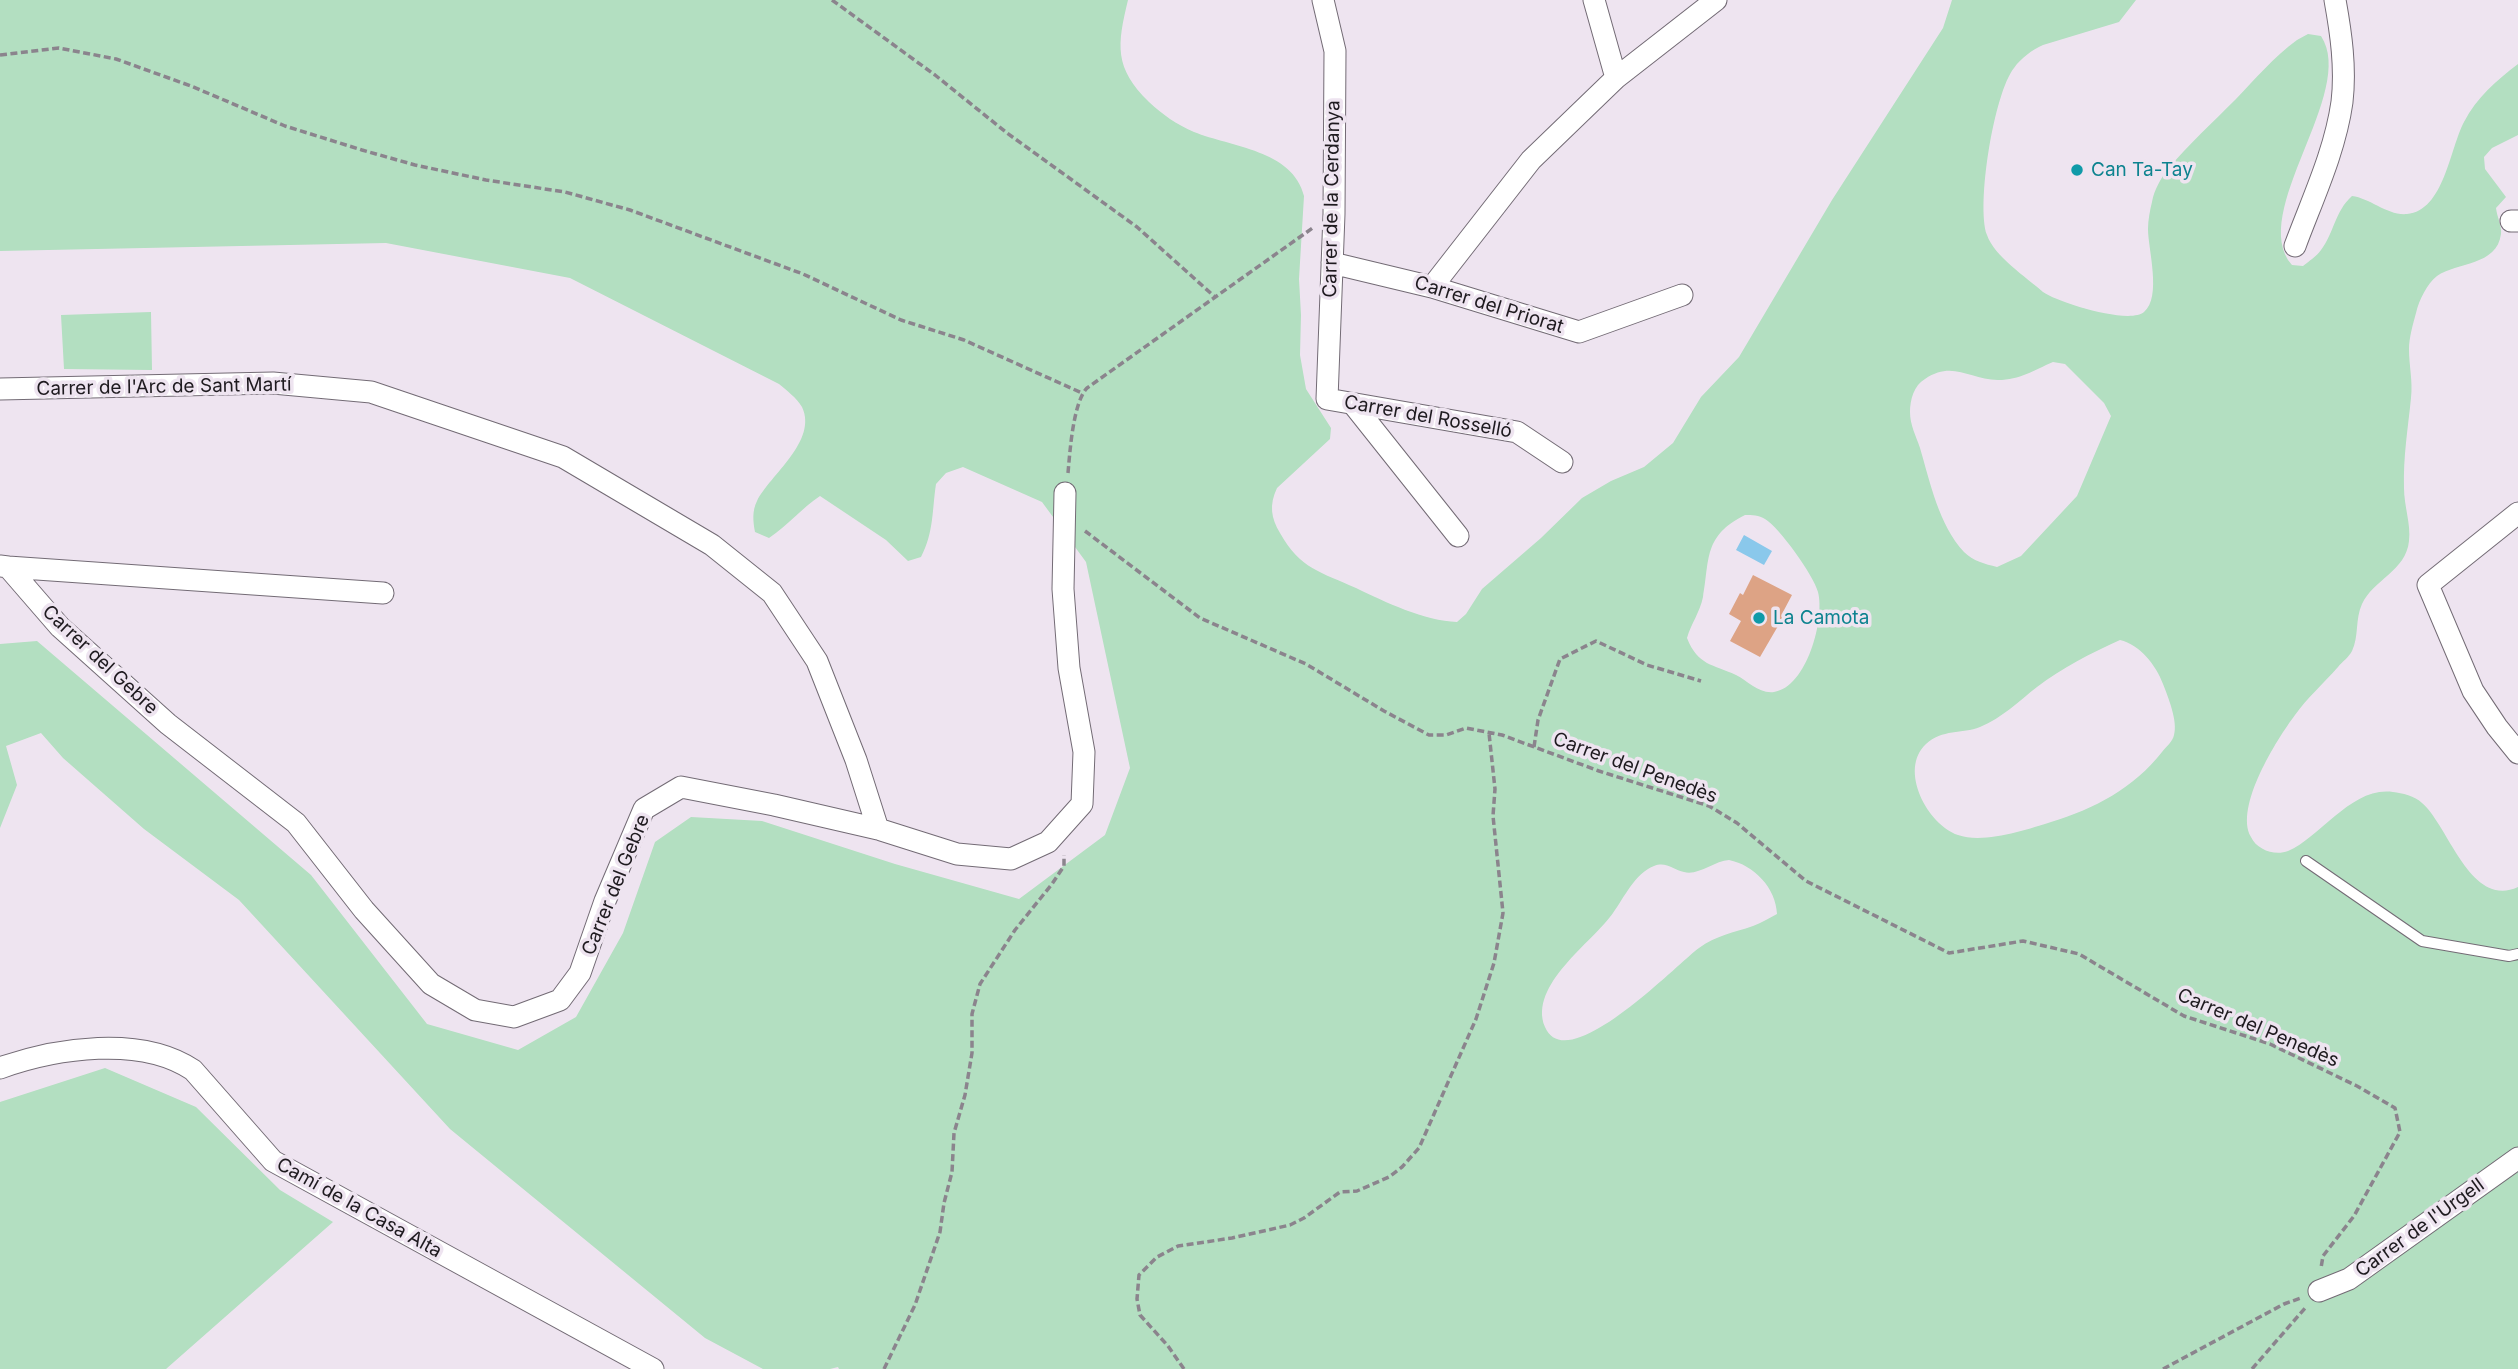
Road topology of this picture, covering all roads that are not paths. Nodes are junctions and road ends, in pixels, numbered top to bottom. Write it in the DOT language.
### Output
graph roads {
  1 [pos="1323,0"];
  2 [pos="1594,0"];
  3 [pos="1716,0"];
  4 [pos="2334,0"];
  5 [pos="1616,78"];
  6 [pos="2295,246"];
  7 [pos="1332,263"];
  8 [pos="1432,287"];
  9 [pos="1682,295"];
  10 [pos="0,389"];
  11 [pos="1327,399"];
  12 [pos="1353,404"];
  13 [pos="1562,462"];
  14 [pos="1065,493"];
  15 [pos="2518,513"];
  16 [pos="1458,536"];
  17 [pos="4,566"];
  18 [pos="383,593"];
  19 [pos="2518,752"];
  20 [pos="878,829"];
  21 [pos="2306,861"];
  22 [pos="2518,954"];
  23 [pos="0,1068"];
  24 [pos="2518,1158"];
  25 [pos="2319,1291"];
  26 [pos="653,1369"];
  1 -- 7 [label="street, Carrer de la Cerdanya"];
  2 -- 5 [label="street"];
  3 -- 5 [label="street"];
  4 -- 6 [label="street"];
  5 -- 8 [label="street"];
  7 -- 8 [label="street, Carrer del Priorat"];
  7 -- 11 [label="street, Carrer de la Cerdanya"];
  8 -- 9 [label="street, Carrer del Priorat"];
  10 -- 20 [label="street, Carrer de l'Arc de Sant Martí"];
  11 -- 12 [label="street, Carrer del Rosselló"];
  12 -- 13 [label="street, Carrer del Rosselló"];
  12 -- 16 [label="street"];
  14 -- 20 [label="street, Carrer del Gebre"];
  15 -- 19 [label="street"];
  17 -- 18 [label="street, Carrer del Gebre"];
  17 -- 20 [label="street, Carrer del Gebre"];
  21 -- 22 [label="lane"];
  23 -- 26 [label="street, Camí de la Casa Alta"];
  24 -- 25 [label="street, Carrer de l'Urgell"];
}
